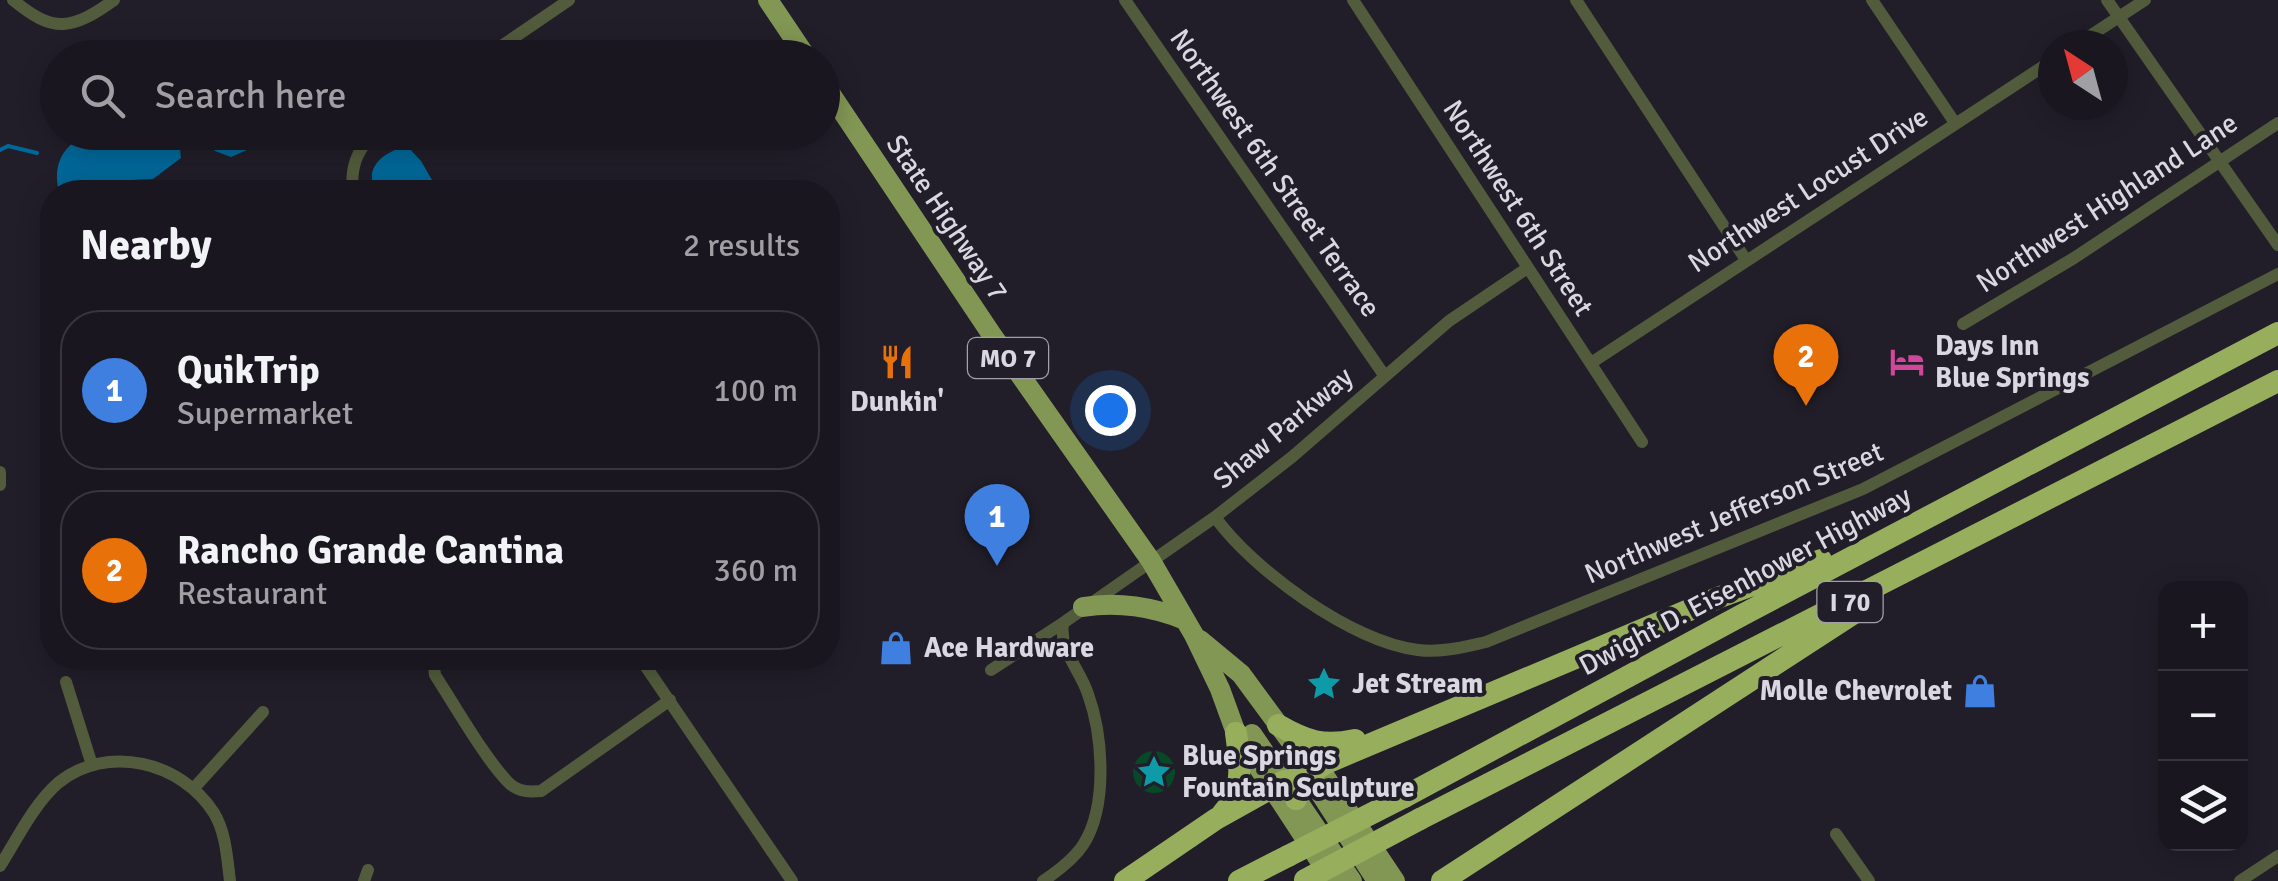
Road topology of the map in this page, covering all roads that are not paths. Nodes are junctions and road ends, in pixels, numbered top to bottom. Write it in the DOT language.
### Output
graph roads {
  1 [pos="13,0"];
  2 [pos="114,0"];
  3 [pos="569,0"];
  4 [pos="768,0"];
  5 [pos="1125,0"];
  6 [pos="1353,0"];
  7 [pos="1576,0"];
  8 [pos="1872,0"];
  9 [pos="2107,0"];
  10 [pos="2145,0"];
  11 [pos="2120,16"];
  12 [pos="2099,30"];
  13 [pos="510,40"];
  14 [pos="795,40"];
  15 [pos="2038,70"];
  16 [pos="840,108"];
  17 [pos="1955,123"];
  18 [pos="2278,124"];
  19 [pos="360,150"];
  20 [pos="2221,160"];
  21 [pos="352,180"];
  22 [pos="2278,245"];
  23 [pos="1746,260"];
  24 [pos="1526,269"];
  25 [pos="2278,274"];
  26 [pos="1963,324"];
  27 [pos="2278,333"];
  28 [pos="1591,363"];
  29 [pos="1384,375"];
  30 [pos="2278,382"];
  31 [pos="1642,442"];
  32 [pos="0,472"];
  33 [pos="0,485"];
  34 [pos="1215,517"];
  35 [pos="1908,528"];
  36 [pos="1152,562"];
  37 [pos="1928,562"];
  38 [pos="1083,607"];
  39 [pos="1063,623"];
  40 [pos="1190,628"];
  41 [pos="434,670"];
  42 [pos="649,670"];
  43 [pos="992,670"];
  44 [pos="66,682"];
  45 [pos="1220,689"];
  46 [pos="670,700"];
  47 [pos="263,712"];
  48 [pos="1278,725"];
  49 [pos="1236,733"];
  50 [pos="1372,743"];
  51 [pos="92,765"];
  52 [pos="1299,783"];
  53 [pos="194,788"];
  54 [pos="1216,820"];
  55 [pos="1836,834"];
  56 [pos="2278,856"];
  57 [pos="0,866"];
  58 [pos="1304,880"];
  59 [pos="1446,880"];
  60 [pos="230,881"];
  61 [pos="792,881"];
  62 [pos="1043,881"];
  63 [pos="1125,881"];
  64 [pos="1239,881"];
  65 [pos="1333,881"];
  66 [pos="1352,881"];
  67 [pos="1376,881"];
  68 [pos="1395,881"];
  69 [pos="1869,881"];
  70 [pos="2240,881"];
  1 -- 2 [label="street"];
  3 -- 13 [label="street"];
  4 -- 14 [label="main road"];
  5 -- 29 [label="street, Northwest 6th Street Terrace"];
  6 -- 24 [label="street, Northwest 6th Street"];
  7 -- 23 [label="street"];
  8 -- 17 [label="street"];
  9 -- 11 [label="street"];
  10 -- 11 [label="street"];
  11 -- 12 [label="street"];
  11 -- 20 [label="street"];
  15 -- 17 [label="street, Northwest Locust Drive"];
  16 -- 36 [label="main road, State Highway 7 / MO 7"];
  17 -- 23 [label="street, Northwest Locust Drive"];
  18 -- 20 [label="street, Northwest Highland Lane"];
  19 -- 21 [label="street"];
  20 -- 22 [label="street"];
  20 -- 26 [label="street, Northwest Highland Lane"];
  23 -- 28 [label="street, Northwest Locust Drive"];
  24 -- 28 [label="street, Northwest 6th Street"];
  24 -- 29 [label="street, Shaw Parkway"];
  25 -- 34 [label="street, Northwest Jefferson Street"];
  27 -- 35 [label="highway, Dwight D. Eisenhower Highway / I 70"];
  28 -- 31 [label="street, Northwest 6th Street"];
  29 -- 34 [label="street, Shaw Parkway"];
  30 -- 37 [label="highway, I 70"];
  32 -- 33 [label="street"];
  34 -- 36 [label="street, Shaw Parkway"];
  35 -- 50 [label="highway"];
  35 -- 64 [label="highway, Dwight D. Eisenhower Highway / I 70, bridge"];
  36 -- 38 [label="street, Shaw Parkway"];
  36 -- 40 [label="main road, State Highway 7 / MO 7"];
  37 -- 58 [label="highway, I 70, bridge"];
  37 -- 59 [label="highway"];
  38 -- 39 [label="street, Shaw Parkway"];
  38 -- 40 [label="main road"];
  39 -- 43 [label="street, Shaw Parkway"];
  39 -- 62 [label="street"];
  40 -- 45 [label="main road, MO 7"];
  40 -- 48 [label="main road, MO 7"];
  41 -- 46 [label="street"];
  42 -- 46 [label="street"];
  44 -- 51 [label="street"];
  45 -- 49 [label="main road, MO 7"];
  45 -- 52 [label="main road, MO 7"];
  46 -- 61 [label="street"];
  47 -- 53 [label="street"];
  48 -- 50 [label="highway"];
  48 -- 52 [label="main road, MO 7"];
  49 -- 52 [label="main road, MO 7"];
  49 -- 54 [label="highway"];
  50 -- 52 [label="highway"];
  51 -- 53 [label="street"];
  51 -- 57 [label="street"];
  52 -- 54 [label="highway"];
  52 -- 65 [label="main road, MO 7"];
  52 -- 66 [label="main road, MO 7"];
  52 -- 67 [label="main road, MO 7"];
  52 -- 68 [label="main road, MO 7"];
  53 -- 60 [label="street"];
  54 -- 63 [label="highway"];
  55 -- 69 [label="street"];
  56 -- 70 [label="street"];
}
